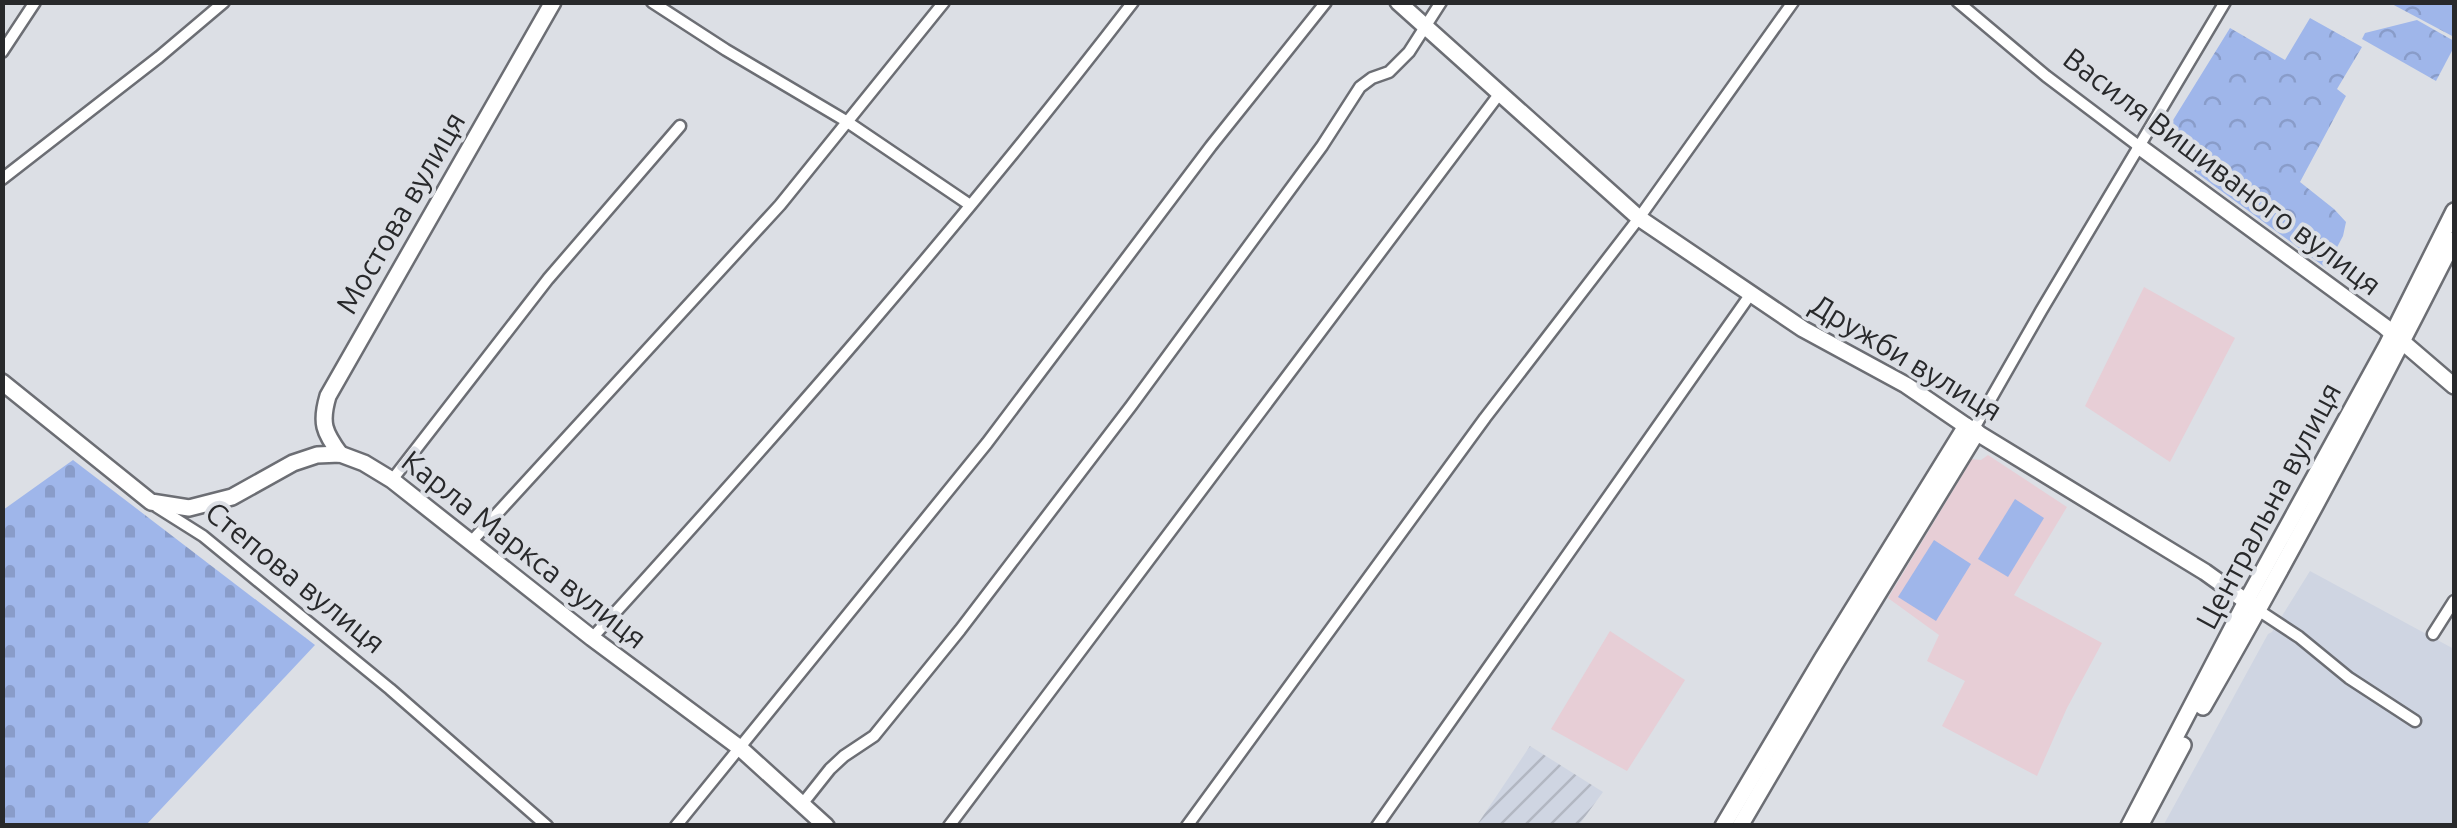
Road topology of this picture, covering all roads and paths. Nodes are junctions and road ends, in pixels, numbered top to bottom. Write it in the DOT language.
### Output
graph roads {
  1 [pos="36,2"];
  2 [pos="224,2"];
  3 [pos="553,2"];
  4 [pos="944,2"];
  5 [pos="1133,2"];
  6 [pos="1326,2"];
  7 [pos="1398,2"];
  8 [pos="1441,2"];
  9 [pos="1793,2"];
  10 [pos="1958,2"];
  11 [pos="2224,2"];
  12 [pos="656,3"];
  13 [pos="1426,27"];
  14 [pos="2,52"];
  15 [pos="1500,93"];
  16 [pos="846,120"];
  17 [pos="680,126"];
  18 [pos="2140,148"];
  19 [pos="2,179"];
  20 [pos="970,205"];
  21 [pos="2454,211"];
  22 [pos="1639,218"];
  23 [pos="2454,240"];
  24 [pos="1750,295"];
  25 [pos="2398,338"];
  26 [pos="2,382"];
  27 [pos="2454,386"];
  28 [pos="1972,429"];
  29 [pos="340,454"];
  30 [pos="392,480"];
  31 [pos="150,502"];
  32 [pos="471,542"];
  33 [pos="2454,601"];
  34 [pos="2252,606"];
  35 [pos="2433,634"];
  36 [pos="592,638"];
  37 [pos="2416,721"];
  38 [pos="740,748"];
  39 [pos="1770,762"];
  40 [pos="803,802"];
  41 [pos="547,826"];
  42 [pos="676,826"];
  43 [pos="826,826"];
  44 [pos="949,826"];
  45 [pos="1188,826"];
  46 [pos="1377,826"];
  47 [pos="1723,826"];
  48 [pos="1740,826"];
  49 [pos="2129,826"];
  50 [pos="2140,826"];
  1 -- 14 [label="street"];
  2 -- 19 [label="street"];
  3 -- 29 [label="street, Мостова вулиця"];
  4 -- 16 [label="street"];
  5 -- 20 [label="street"];
  6 -- 38 [label="street"];
  7 -- 13 [label="street, Дружби вулиця"];
  8 -- 13 [label="street"];
  9 -- 22 [label="street"];
  10 -- 18 [label="street, Василя Вишиваного вулиця"];
  11 -- 18 [label="street"];
  12 -- 16 [label="street"];
  13 -- 15 [label="street, Дружби вулиця"];
  13 -- 40 [label="street"];
  15 -- 22 [label="street, Дружби вулиця"];
  15 -- 44 [label="street"];
  16 -- 20 [label="street"];
  16 -- 32 [label="street"];
  17 -- 30 [label="street"];
  18 -- 25 [label="street, Василя Вишиваного вулиця"];
  18 -- 28 [label="street"];
  20 -- 36 [label="street"];
  21 -- 25 [label="street, Центральна вулиця"];
  22 -- 24 [label="street, Дружби вулиця"];
  22 -- 45 [label="street"];
  23 -- 25 [label="street, Центральна вулиця"];
  24 -- 28 [label="street, Дружби вулиця"];
  24 -- 46 [label="street"];
  25 -- 27 [label="street, Василя Вишиваного вулиця"];
  25 -- 34 [label="street, Центральна вулиця"];
  26 -- 31 [label="street, Степова вулиця"];
  28 -- 34 [label="street, Дружби вулиця"];
  28 -- 39 [label="street"];
  29 -- 30 [label="street, Карла Маркса вулиця"];
  29 -- 31 [label="street"];
  30 -- 32 [label="street, Карла Маркса вулиця"];
  31 -- 41 [label="street, Степова вулиця"];
  32 -- 36 [label="street, Карла Маркса вулиця"];
  33 -- 35 [label="street"];
  34 -- 37 [label="street, Дружби вулиця"];
  34 -- 49 [label="street, Центральна вулиця"];
  34 -- 50 [label="street, Центральна вулиця"];
  36 -- 38 [label="street, Карла Маркса вулиця"];
  38 -- 40 [label="street, Карла Маркса вулиця"];
  38 -- 42 [label="street"];
  39 -- 47 [label="street"];
  39 -- 48 [label="street"];
  40 -- 43 [label="street, Карла Маркса вулиця"];
}
